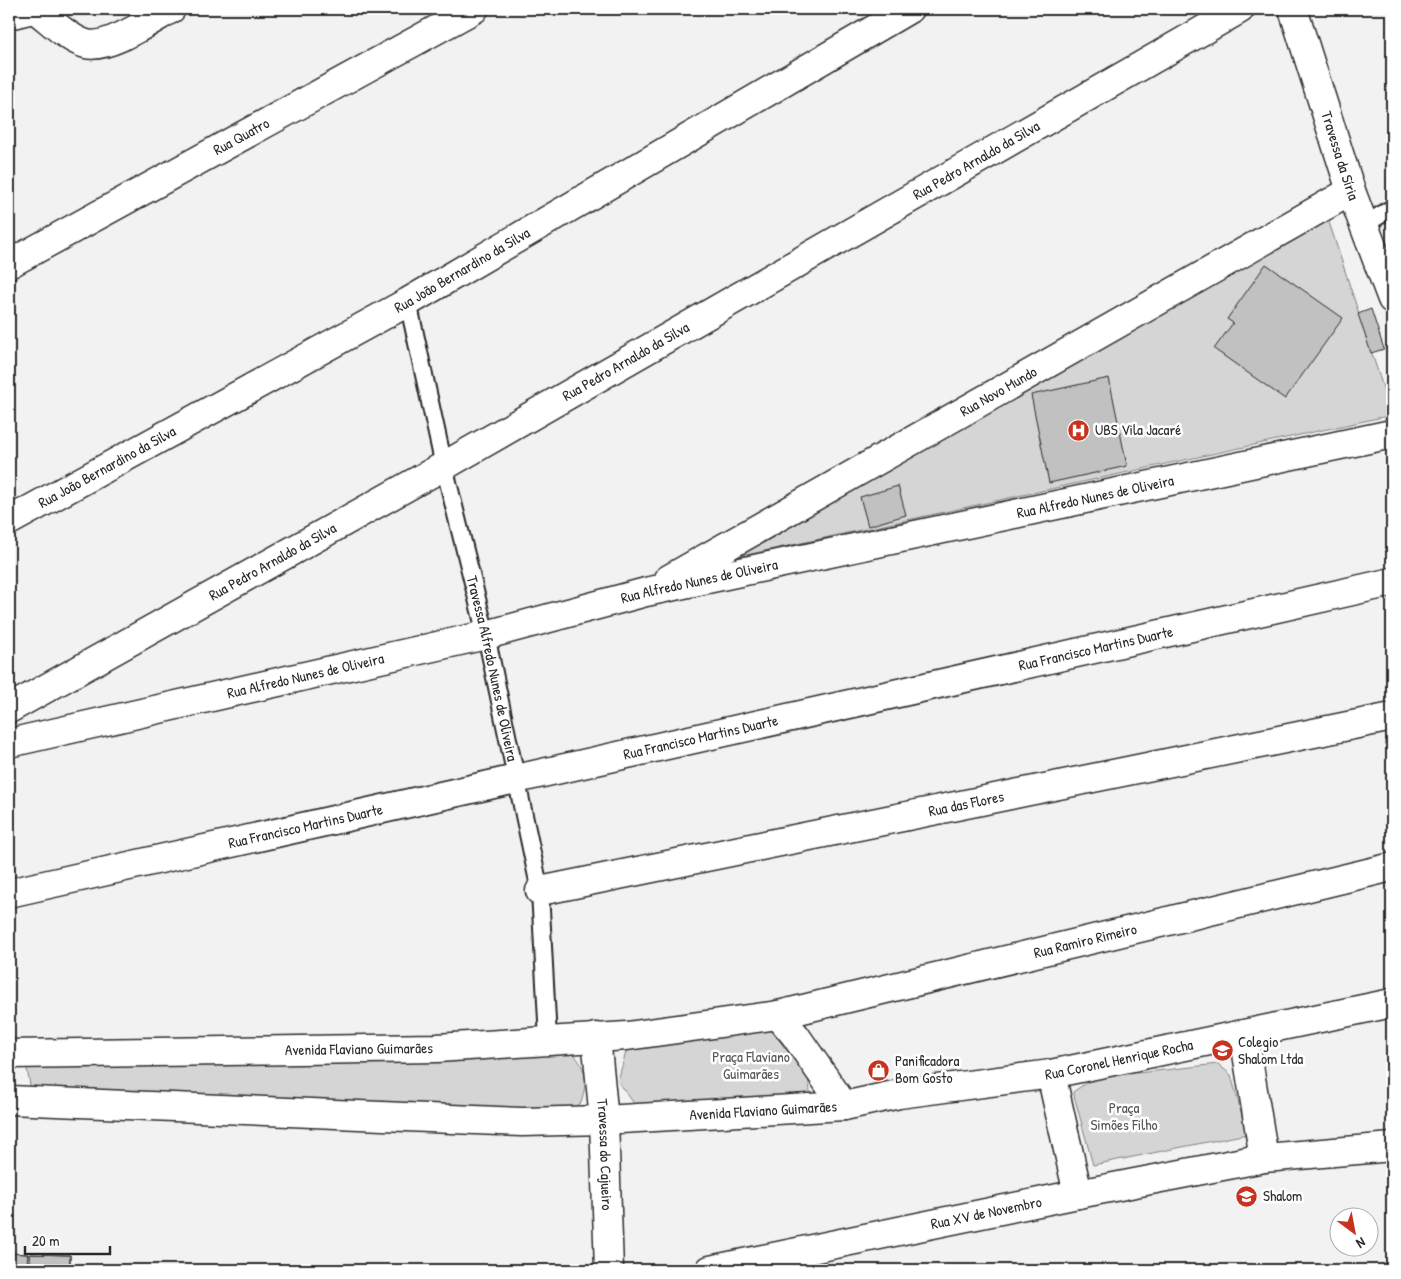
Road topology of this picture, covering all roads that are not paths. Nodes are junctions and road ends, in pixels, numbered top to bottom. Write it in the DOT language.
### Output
graph roads {
  1 [pos="34,9"];
  2 [pos="171,9"];
  3 [pos="474,9"];
  4 [pos="909,9"];
  5 [pos="1240,9"];
  6 [pos="1293,9"];
  7 [pos="9,15"];
  8 [pos="1350,190"];
  9 [pos="1392,208"];
  10 [pos="1364,225"];
  11 [pos="9,264"];
  12 [pos="1392,299"];
  13 [pos="408,302"];
  14 [pos="1392,434"];
  15 [pos="444,466"];
  16 [pos="9,521"];
  17 [pos="1392,582"];
  18 [pos="646,592"];
  19 [pos="486,635"];
  20 [pos="9,709"];
  21 [pos="1392,716"];
  22 [pos="9,743"];
  23 [pos="515,780"];
  24 [pos="1392,867"];
  25 [pos="540,891"];
  26 [pos="9,893"];
  27 [pos="1392,1003"];
  28 [pos="778,1015"];
  29 [pos="1244,1035"];
  30 [pos="596,1038"];
  31 [pos="548,1039"];
  32 [pos="9,1054"];
  33 [pos="1050,1074"];
  34 [pos="9,1100"];
  35 [pos="844,1106"];
  36 [pos="604,1120"];
  37 [pos="1392,1147"];
  38 [pos="1264,1158"];
  39 [pos="1078,1194"];
  40 [pos="608,1270"];
  41 [pos="710,1270"];
  1 -- 2 [label="street"];
  1 -- 7 [label="street"];
  3 -- 11 [label="street, Rua Quatro"];
  4 -- 13 [label="street, Rua João Bernardino da Silva"];
  5 -- 15 [label="street, Rua Pedro Arnaldo da Silva"];
  6 -- 8 [label="street, Travessa da Síria"];
  8 -- 10 [label="street, Travessa da Síria"];
  8 -- 18 [label="street, Rua Novo Mundo"];
  9 -- 10 [label="lane"];
  10 -- 12 [label="street, Travessa da Síria"];
  13 -- 15 [label="lane, Travessa Alfredo Nunes de Oliveira"];
  13 -- 16 [label="street, Rua João Bernardino da Silva"];
  14 -- 18 [label="street, Rua Alfredo Nunes de Oliveira"];
  15 -- 19 [label="lane, Travessa Alfredo Nunes de Oliveira"];
  15 -- 20 [label="street, Rua Pedro Arnaldo da Silva"];
  17 -- 23 [label="street, Rua Francisco Martins Duarte"];
  18 -- 19 [label="street, Rua Alfredo Nunes de Oliveira"];
  19 -- 22 [label="street, Rua Alfredo Nunes de Oliveira"];
  19 -- 23 [label="lane, Travessa Alfredo Nunes de Oliveira"];
  21 -- 25 [label="street, Rua das Flores"];
  23 -- 25 [label="lane, Travessa Alfredo Nunes de Oliveira"];
  23 -- 26 [label="street, Rua Francisco Martins Duarte"];
  24 -- 28 [label="street, Rua Ramiro Rimeiro"];
  25 -- 31 [label="lane, Travessa Alfredo Nunes de Oliveira"];
  27 -- 29 [label="street, Rua Coronel Henrique Rocha"];
  28 -- 30 [label="street, Avenida Flaviano Guimarães"];
  28 -- 35 [label="street, Avenida Flaviano Guimarães"];
  29 -- 33 [label="street, Rua Coronel Henrique Rocha"];
  29 -- 38 [label="street"];
  30 -- 31 [label="street, Avenida Flaviano Guimarães"];
  30 -- 36 [label="street, Travessa do Cajueiro"];
  31 -- 32 [label="street, Avenida Flaviano Guimarães"];
  33 -- 35 [label="street, Rua Coronel Henrique Rocha"];
  33 -- 39 [label="street"];
  34 -- 36 [label="street, Avenida Flaviano Guimarães"];
  35 -- 36 [label="street, Avenida Flaviano Guimarães"];
  36 -- 40 [label="street, Travessa do Cajueiro"];
  37 -- 38 [label="street"];
  38 -- 39 [label="street, Rua XV de Novembro"];
  39 -- 41 [label="street, Rua XV de Novembro"];
}
